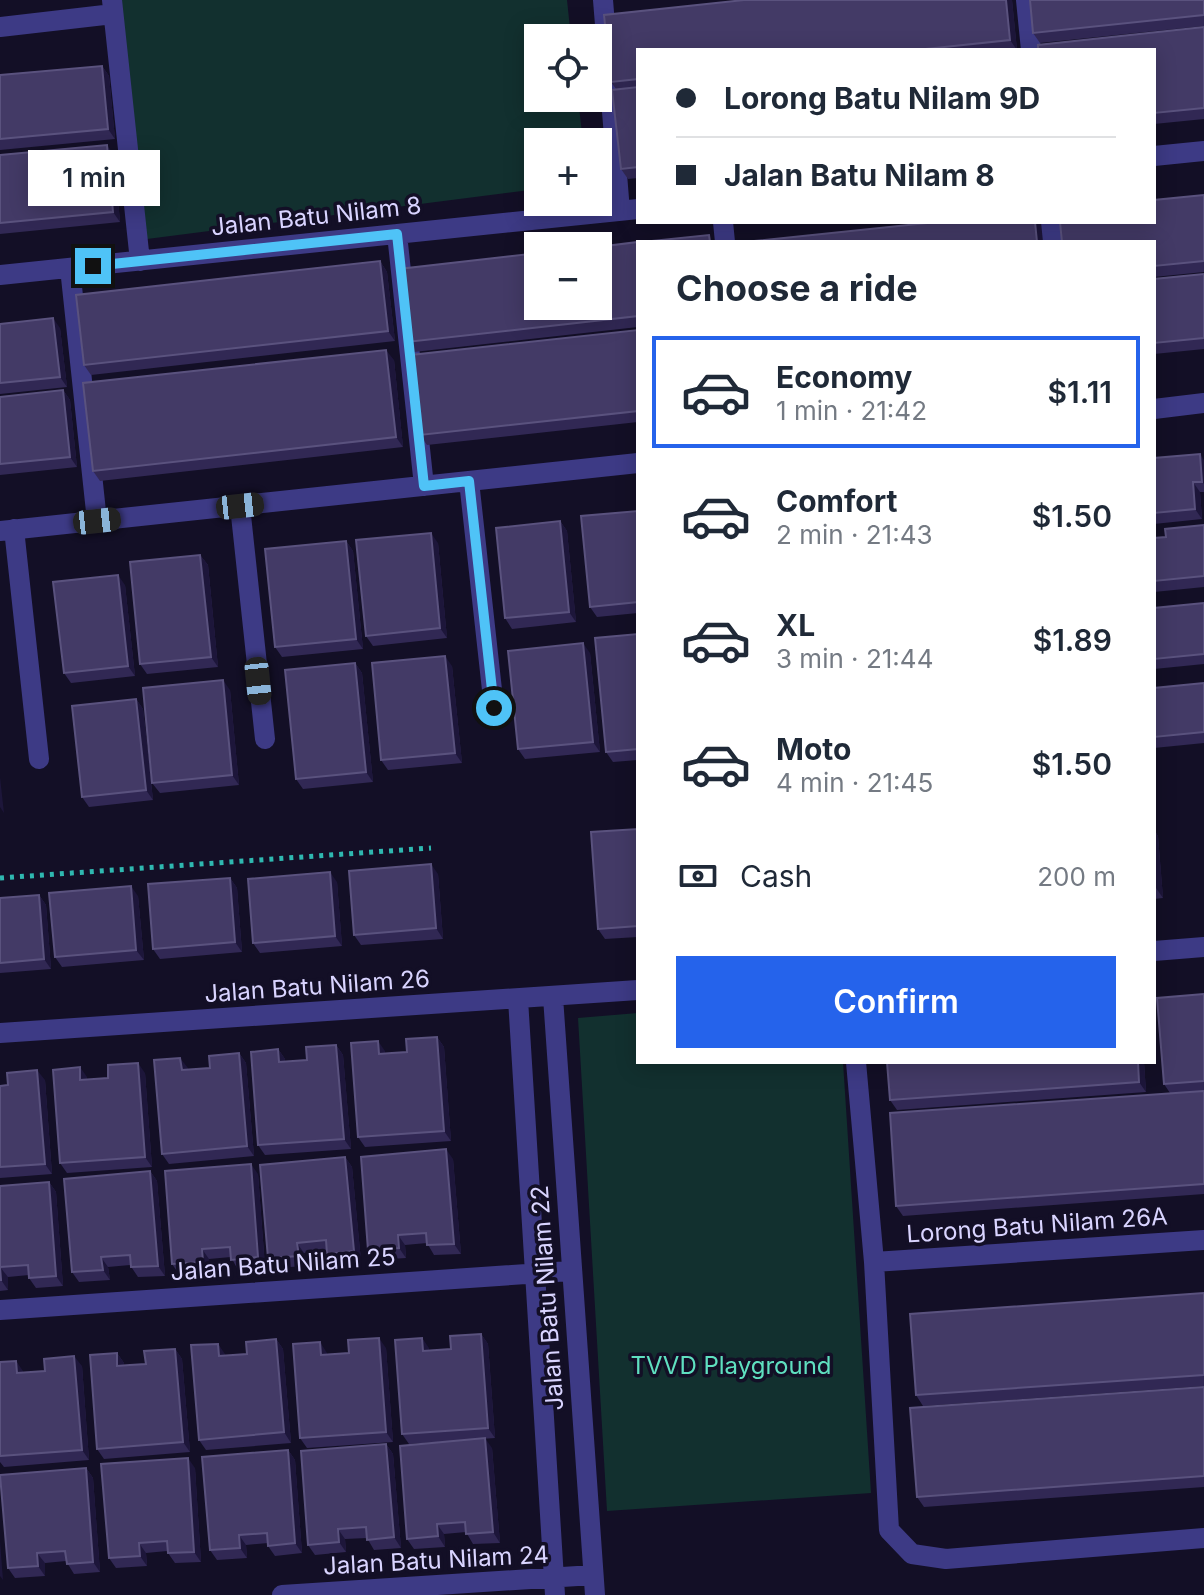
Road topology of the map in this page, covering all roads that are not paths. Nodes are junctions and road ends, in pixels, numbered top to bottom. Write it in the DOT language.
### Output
graph roads {
  1 [pos="603,0"];
  2 [pos="1026,0"];
  3 [pos="112,7"];
  4 [pos="0,27"];
  5 [pos="1031,48"];
  6 [pos="1204,151"];
  7 [pos="1156,156"];
  8 [pos="629,210"];
  9 [pos="397,234"];
  10 [pos="140,261"];
  11 [pos="70,268"];
  12 [pos="0,275"];
  13 [pos="1204,403"];
  14 [pos="1156,409"];
  15 [pos="636,463"];
  16 [pos="469,481"];
  17 [pos="424,486"];
  18 [pos="240,506"];
  19 [pos="97,521"];
  20 [pos="7,530"];
  21 [pos="494,708"];
  22 [pos="265,739"];
  23 [pos="39,759"];
  24 [pos="1204,947"];
  25 [pos="1156,951"];
  26 [pos="636,990"];
  27 [pos="553,997"];
  28 [pos="518,999"];
  29 [pos="0,1033"];
  30 [pos="856,1064"];
  31 [pos="1204,1240"];
  32 [pos="874,1262"];
  33 [pos="570,1271"];
  34 [pos="533,1273"];
  35 [pos="0,1310"];
  36 [pos="1204,1538"];
  37 [pos="594,1585"];
  38 [pos="554,1587"];
  39 [pos="282,1595"];
  1 -- 8 [label="street"];
  2 -- 5 [label="street"];
  3 -- 4 [label="street"];
  3 -- 10 [label="street"];
  6 -- 7 [label="street"];
  8 -- 9 [label="street, Jalan Batu Nilam 8"];
  9 -- 10 [label="street, Jalan Batu Nilam 8"];
  9 -- 17 [label="street"];
  10 -- 11 [label="street, Jalan Batu Nilam 8"];
  11 -- 12 [label="street, Jalan Batu Nilam 8"];
  11 -- 19 [label="street"];
  13 -- 14 [label="street"];
  15 -- 16 [label="street"];
  16 -- 17 [label="street"];
  16 -- 21 [label="street"];
  17 -- 18 [label="street"];
  18 -- 19 [label="street"];
  18 -- 22 [label="street"];
  19 -- 20 [label="street"];
  20 -- 23 [label="street"];
  24 -- 25 [label="street"];
  26 -- 27 [label="street, Jalan Batu Nilam 26"];
  27 -- 28 [label="street, Jalan Batu Nilam 26"];
  27 -- 33 [label="street, Jalan Batu Nilam 22"];
  28 -- 29 [label="street, Jalan Batu Nilam 26"];
  28 -- 34 [label="street, Jalan Batu Nilam 22"];
  30 -- 32 [label="street"];
  31 -- 32 [label="street, Lorong Batu Nilam 26A"];
  32 -- 36 [label="street"];
  33 -- 34 [label="street, Jalan Batu Nilam 25"];
  33 -- 37 [label="street, Jalan Batu Nilam 22"];
  34 -- 35 [label="street, Jalan Batu Nilam 25"];
  34 -- 38 [label="street, Jalan Batu Nilam 22"];
  37 -- 38 [label="street, Jalan Batu Nilam 24"];
  38 -- 39 [label="street, Jalan Batu Nilam 24"];
}
